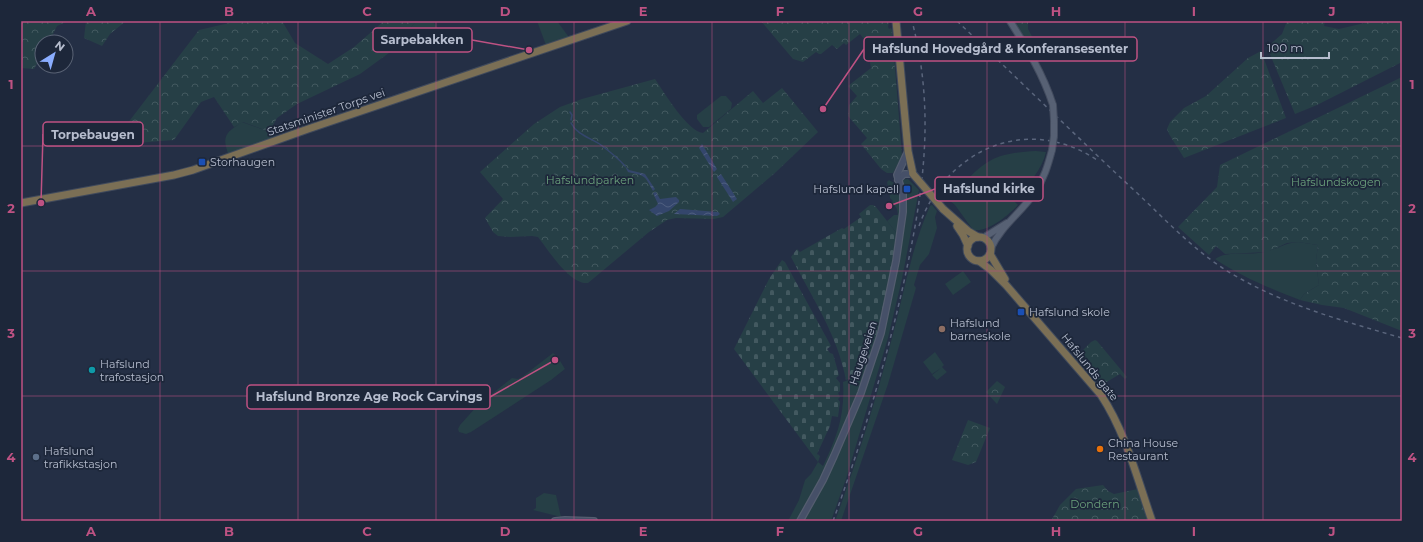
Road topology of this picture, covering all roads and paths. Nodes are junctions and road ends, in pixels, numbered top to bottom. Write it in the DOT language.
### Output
graph roads {
  1 [pos="627,21"];
  2 [pos="896,21"];
  3 [pos="1010,21"];
  4 [pos="908,151"];
  5 [pos="914,174"];
  6 [pos="898,180"];
  7 [pos="23,202"];
  8 [pos="943,209"];
  9 [pos="1012,220"];
  10 [pos="980,237"];
  11 [pos="968,246"];
  12 [pos="991,251"];
  13 [pos="979,261"];
  14 [pos="1022,303"];
  15 [pos="555,521"];
  16 [pos="594,521"];
  17 [pos="800,521"];
  18 [pos="1152,521"];
  1 -- 7 [label="highway, Statsminister Torps vei"];
  2 -- 4 [label="highway"];
  3 -- 9 [label="main road, bridge"];
  4 -- 5 [label="highway"];
  4 -- 6 [label="main road, Haugeveien"];
  5 -- 6 [label="main road"];
  5 -- 8 [label="highway, bridge"];
  6 -- 17 [label="main road, Haugeveien"];
  8 -- 10 [label="highway"];
  8 -- 11 [label="highway"];
  9 -- 10 [label="main road"];
  9 -- 12 [label="main road"];
  10 -- 11 [label="highway"];
  10 -- 12 [label="highway"];
  11 -- 13 [label="highway"];
  12 -- 13 [label="highway"];
  12 -- 14 [label="highway, Hafslunds gate"];
  13 -- 14 [label="highway, Hafslunds gate"];
  14 -- 18 [label="highway, Hafslunds gate"];
  15 -- 16 [label="main road"];
}
